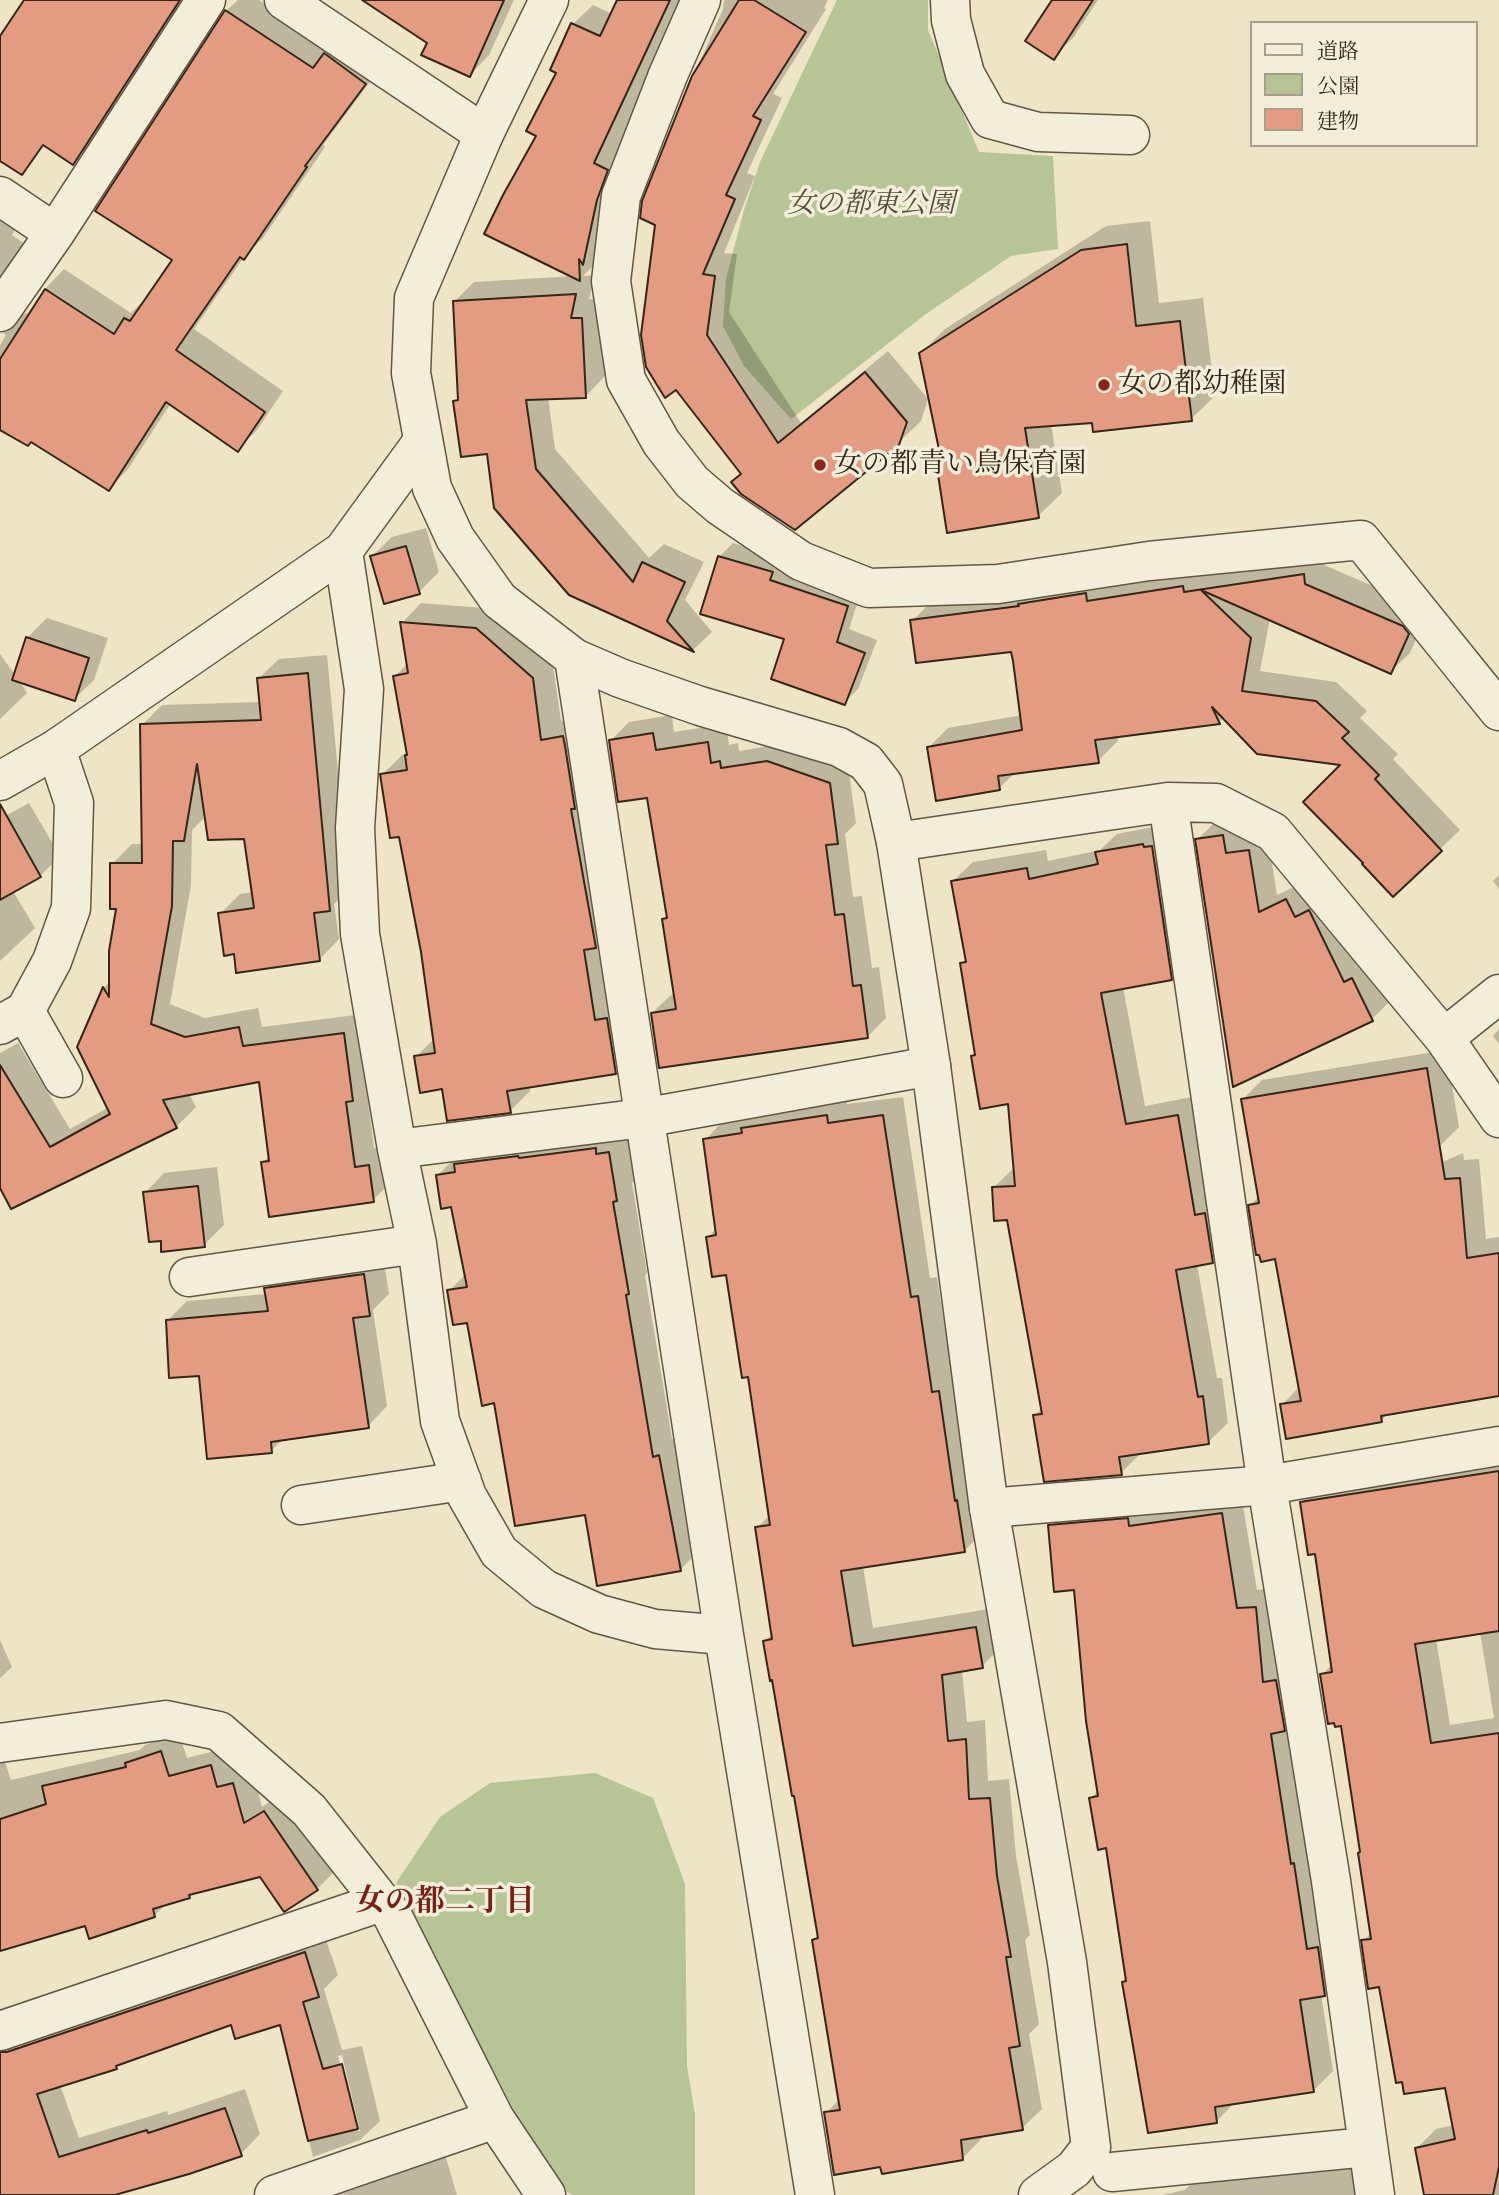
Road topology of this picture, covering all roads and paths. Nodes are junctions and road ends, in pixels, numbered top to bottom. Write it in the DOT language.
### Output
graph roads {
  1 [pos="206,0"];
  2 [pos="284,0"];
  3 [pos="549,0"];
  4 [pos="701,0"];
  5 [pos="950,0"];
  6 [pos="484,134"];
  7 [pos="1130,135"];
  8 [pos="0,196"];
  9 [pos="55,233"];
  10 [pos="0,312"];
  11 [pos="423,441"];
  12 [pos="343,551"];
  13 [pos="575,659"];
  14 [pos="1499,710"];
  15 [pos="56,749"];
  16 [pos="0,781"];
  17 [pos="1168,802"];
  18 [pos="896,842"];
  19 [pos="1499,994"];
  20 [pos="13,1018"];
  21 [pos="1444,1038"];
  22 [pos="932,1066"];
  23 [pos="63,1078"];
  24 [pos="643,1118"];
  25 [pos="1499,1118"];
  26 [pos="397,1149"];
  27 [pos="417,1244"];
  28 [pos="189,1277"];
  29 [pos="1499,1446"];
  30 [pos="462,1481"];
  31 [pos="1268,1485"];
  32 [pos="300,1505"];
  33 [pos="989,1508"];
  34 [pos="724,1635"];
  35 [pos="0,1743"];
  36 [pos="381,1902"];
  37 [pos="0,2031"];
  38 [pos="495,2119"];
  39 [pos="1367,2147"];
  40 [pos="1106,2171"];
  41 [pos="274,2195"];
  42 [pos="546,2195"];
  43 [pos="815,2195"];
  44 [pos="1038,2195"];
  45 [pos="1376,2195"];
  1 -- 9 [label="street"];
  2 -- 6 [label="street"];
  3 -- 6 [label="street"];
  4 -- 14 [label="street"];
  5 -- 7 [label="street"];
  6 -- 11 [label="street"];
  8 -- 9 [label="street"];
  9 -- 10 [label="street"];
  11 -- 12 [label="street"];
  11 -- 13 [label="street"];
  12 -- 15 [label="street"];
  12 -- 26 [label="street"];
  13 -- 18 [label="street"];
  13 -- 24 [label="street"];
  15 -- 16 [label="street"];
  15 -- 20 [label="street"];
  17 -- 18 [label="street"];
  17 -- 21 [label="street"];
  17 -- 31 [label="street"];
  18 -- 22 [label="street"];
  19 -- 21 [label="street"];
  20 -- 23 [label="street"];
  21 -- 25 [label="street"];
  22 -- 24 [label="street"];
  22 -- 33 [label="street"];
  24 -- 26 [label="street"];
  24 -- 34 [label="street"];
  26 -- 27 [label="street"];
  27 -- 28 [label="street"];
  27 -- 30 [label="street"];
  29 -- 31 [label="street"];
  30 -- 32 [label="street"];
  30 -- 34 [label="street"];
  31 -- 33 [label="street"];
  31 -- 39 [label="street"];
  33 -- 40 [label="street"];
  34 -- 43 [label="street"];
  35 -- 36 [label="street"];
  36 -- 37 [label="street"];
  36 -- 38 [label="street"];
  38 -- 41 [label="street"];
  38 -- 42 [label="street"];
  39 -- 40 [label="street"];
  39 -- 45 [label="street"];
  40 -- 44 [label="street"];
}
